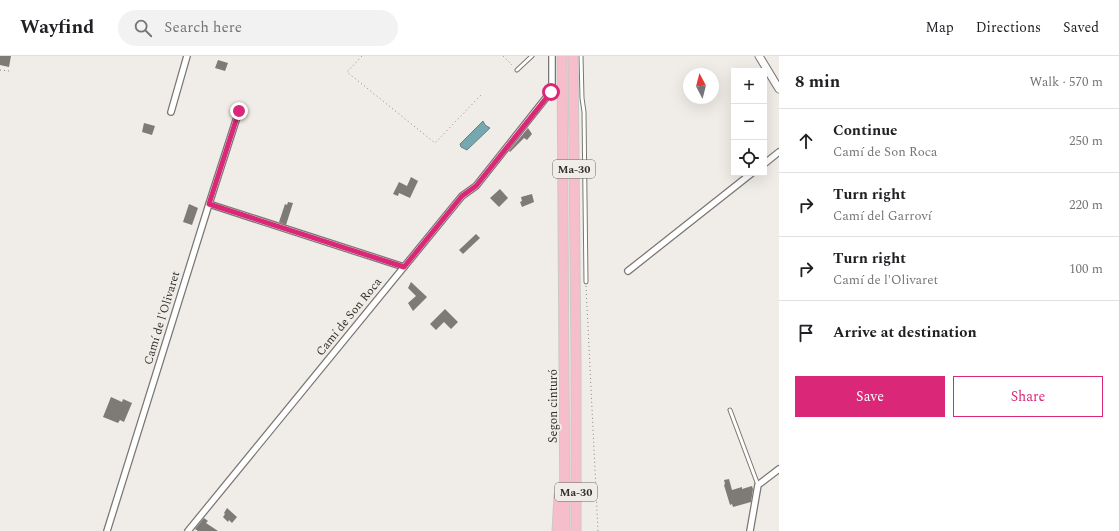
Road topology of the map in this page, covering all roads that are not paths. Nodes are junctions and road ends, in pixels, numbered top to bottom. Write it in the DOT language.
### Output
graph roads {
  1 [pos="187,56"];
  2 [pos="532,56"];
  3 [pos="552,56"];
  4 [pos="562,56"];
  5 [pos="573,56"];
  6 [pos="581,56"];
  7 [pos="759,56"];
  8 [pos="517,70"];
  9 [pos="779,89"];
  10 [pos="239,111"];
  11 [pos="171,112"];
  12 [pos="779,152"];
  13 [pos="767,162"];
  14 [pos="748,176"];
  15 [pos="209,204"];
  16 [pos="404,267"];
  17 [pos="628,271"];
  18 [pos="586,282"];
  19 [pos="730,410"];
  20 [pos="565,445"];
  21 [pos="576,453"];
  22 [pos="779,470"];
  23 [pos="758,485"];
  24 [pos="107,531"];
  25 [pos="188,531"];
  26 [pos="557,531"];
  27 [pos="565,531"];
  28 [pos="576,531"];
  29 [pos="582,531"];
  30 [pos="750,531"];
  1 -- 11 [label="street"];
  2 -- 8 [label="lane"];
  3 -- 16 [label="street, Camí de Son Roca"];
  4 -- 20 [label="highway, Segon cinturó / Ma-30"];
  5 -- 21 [label="highway, Ma-30"];
  6 -- 18 [label="lane"];
  7 -- 9 [label="street"];
  10 -- 15 [label="street, Camí de l'Olivaret"];
  12 -- 13 [label="street"];
  14 -- 17 [label="street"];
  15 -- 16 [label="street"];
  15 -- 24 [label="street, Camí de l'Olivaret"];
  16 -- 25 [label="street, Camí de Son Roca"];
  19 -- 23 [label="lane"];
  20 -- 26 [label="highway"];
  20 -- 27 [label="highway, Segon cinturó / Ma-30"];
  21 -- 28 [label="highway, Ma-30"];
  21 -- 29 [label="highway"];
  22 -- 23 [label="street"];
  23 -- 30 [label="street"];
}
